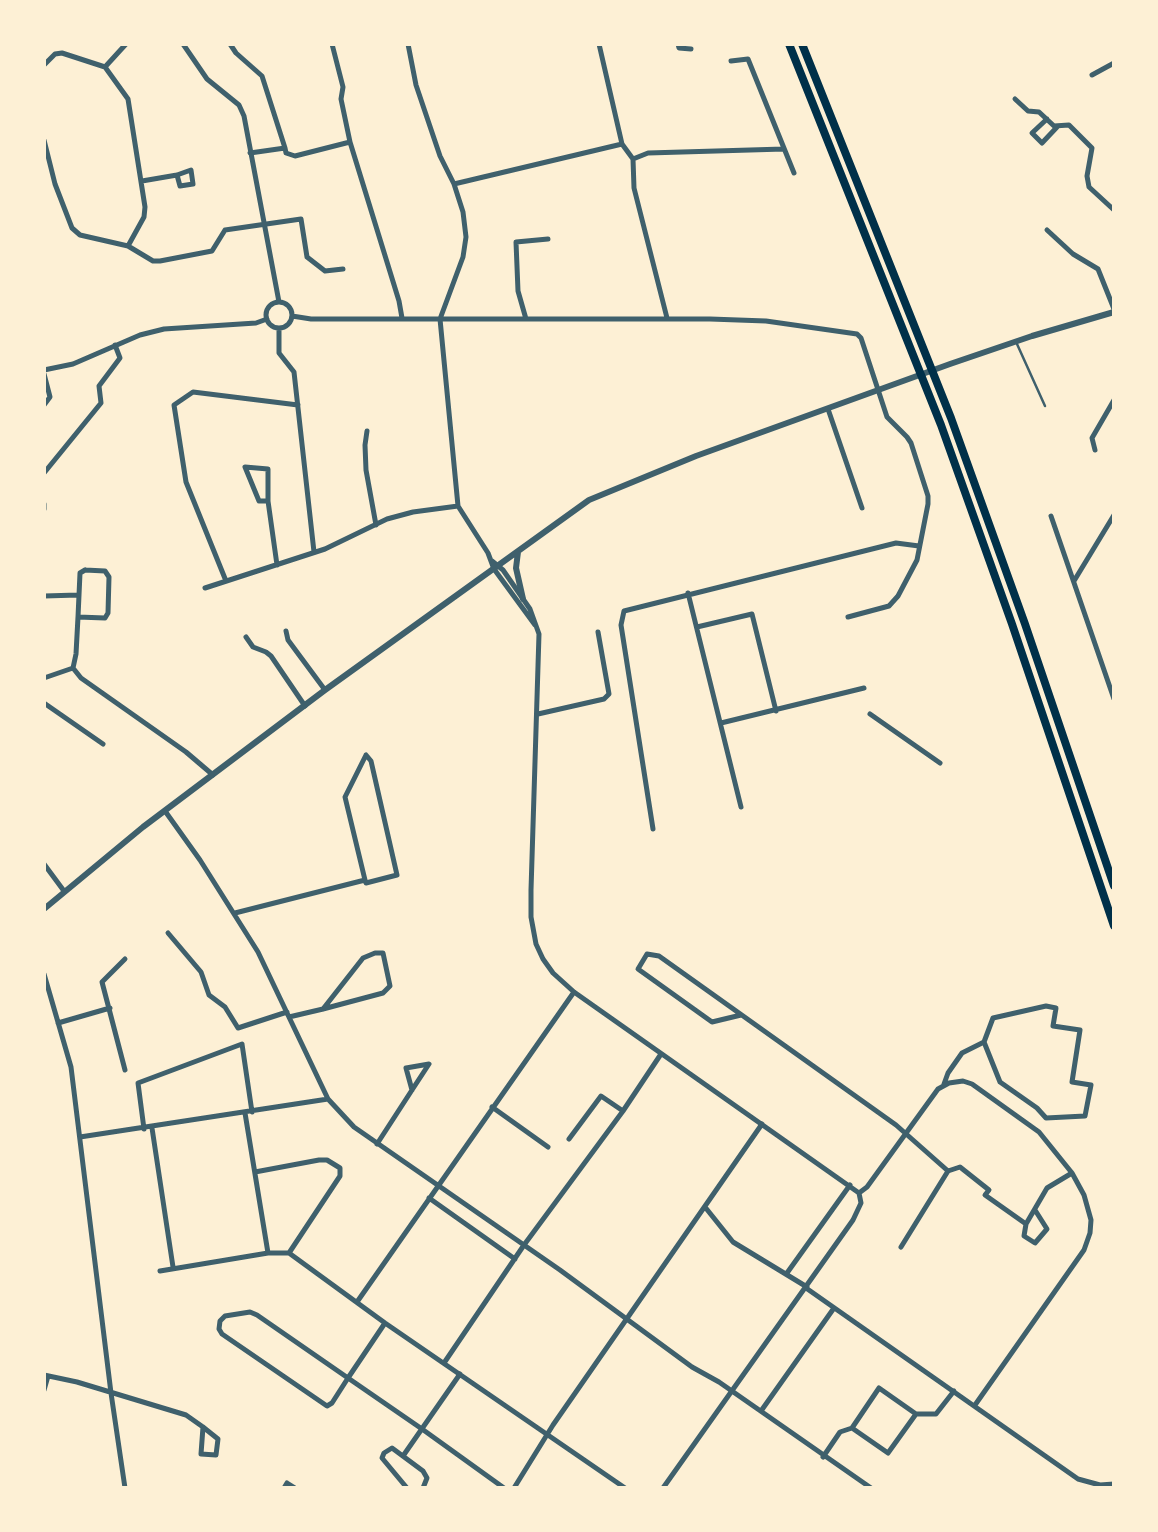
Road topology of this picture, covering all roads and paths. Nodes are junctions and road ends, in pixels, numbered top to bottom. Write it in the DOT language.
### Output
graph roads {
  1 [pos="126,44"];
  2 [pos="183,44"];
  3 [pos="230,44"];
  4 [pos="332,44"];
  5 [pos="408,44"];
  6 [pos="599,44"];
  7 [pos="678,44"];
  8 [pos="789,44"];
  9 [pos="802,44"];
  10 [pos="691,49"];
  11 [pos="731,61"];
  12 [pos="1114,63"];
  13 [pos="44,65"];
  14 [pos="105,67"];
  15 [pos="1091,75"];
  16 [pos="1015,99"];
  17 [pos="1047,119"];
  18 [pos="1058,126"];
  19 [pos="44,140"];
  20 [pos="350,142"];
  21 [pos="622,144"];
  22 [pos="285,148"];
  23 [pos="783,149"];
  24 [pos="250,153"];
  25 [pos="633,159"];
  26 [pos="794,173"];
  27 [pos="177,175"];
  28 [pos="142,181"];
  29 [pos="454,184"];
  30 [pos="1114,210"];
  31 [pos="264,224"];
  32 [pos="1047,230"];
  33 [pos="548,239"];
  34 [pos="128,246"];
  35 [pos="343,269"];
  36 [pos="279,302"];
  37 [pos="1114,311"];
  38 [pos="292,316"];
  39 [pos="402,318"];
  40 [pos="667,318"];
  41 [pos="267,319"];
  42 [pos="440,319"];
  43 [pos="526,319"];
  44 [pos="279,328"];
  45 [pos="1016,341"];
  46 [pos="115,345"];
  47 [pos="44,372"];
  48 [pos="877,391"];
  49 [pos="1114,400"];
  50 [pos="44,405"];
  51 [pos="298,405"];
  52 [pos="1045,406"];
  53 [pos="828,409"];
  54 [pos="1105,417"];
  55 [pos="1114,422"];
  56 [pos="367,431"];
  57 [pos="1095,450"];
  58 [pos="44,473"];
  59 [pos="268,501"];
  60 [pos="458,506"];
  61 [pos="862,508"];
  62 [pos="1114,515"];
  63 [pos="1051,516"];
  64 [pos="376,526"];
  65 [pos="919,546"];
  66 [pos="314,552"];
  67 [pos="518,552"];
  68 [pos="277,565"];
  69 [pos="495,566"];
  70 [pos="226,581"];
  71 [pos="1074,581"];
  72 [pos="205,588"];
  73 [pos="688,593"];
  74 [pos="78,595"];
  75 [pos="44,596"];
  76 [pos="523,599"];
  77 [pos="78,617"];
  78 [pos="848,617"];
  79 [pos="537,626"];
  80 [pos="697,627"];
  81 [pos="286,631"];
  82 [pos="598,632"];
  83 [pos="246,637"];
  84 [pos="73,668"];
  85 [pos="44,678"];
  86 [pos="864,688"];
  87 [pos="325,690"];
  88 [pos="1114,699"];
  89 [pos="44,703"];
  90 [pos="305,706"];
  91 [pos="776,710"];
  92 [pos="538,714"];
  93 [pos="870,714"];
  94 [pos="721,723"];
  95 [pos="103,744"];
  96 [pos="940,763"];
  97 [pos="213,775"];
  98 [pos="741,807"];
  99 [pos="165,811"];
  100 [pos="653,830"];
  101 [pos="44,864"];
  102 [pos="365,880"];
  103 [pos="1114,886"];
  104 [pos="64,891"];
  105 [pos="44,909"];
  106 [pos="234,914"];
  107 [pos="1114,926"];
  108 [pos="168,933"];
  109 [pos="125,959"];
  110 [pos="44,974"];
  111 [pos="574,992"];
  112 [pos="110,1008"];
  113 [pos="323,1009"];
  114 [pos="288,1014"];
  115 [pos="741,1015"];
  116 [pos="58,1023"];
  117 [pos="984,1042"];
  118 [pos="661,1054"];
  119 [pos="125,1070"];
  120 [pos="944,1084"];
  121 [pos="412,1090"];
  122 [pos="328,1100"];
  123 [pos="492,1107"];
  124 [pos="623,1111"];
  125 [pos="249,1112"];
  126 [pos="1046,1118"];
  127 [pos="761,1124"];
  128 [pos="152,1128"];
  129 [pos="144,1129"];
  130 [pos="1039,1132"];
  131 [pos="906,1135"];
  132 [pos="80,1137"];
  133 [pos="569,1139"];
  134 [pos="377,1144"];
  135 [pos="548,1147"];
  136 [pos="948,1171"];
  137 [pos="255,1172"];
  138 [pos="1072,1173"];
  139 [pos="850,1185"];
  140 [pos="437,1186"];
  141 [pos="859,1193"];
  142 [pos="429,1199"];
  143 [pos="705,1207"];
  144 [pos="1035,1210"];
  145 [pos="1026,1224"];
  146 [pos="524,1245"];
  147 [pos="901,1247"];
  148 [pos="289,1252"];
  149 [pos="268,1253"];
  150 [pos="515,1259"];
  151 [pos="173,1267"];
  152 [pos="160,1271"];
  153 [pos="787,1273"];
  154 [pos="806,1288"];
  155 [pos="357,1301"];
  156 [pos="834,1308"];
  157 [pos="627,1321"];
  158 [pos="385,1323"];
  159 [pos="444,1363"];
  160 [pos="460,1374"];
  161 [pos="46,1375"];
  162 [pos="348,1378"];
  163 [pos="44,1390"];
  164 [pos="954,1391"];
  165 [pos="733,1392"];
  166 [pos="111,1393"];
  167 [pos="975,1405"];
  168 [pos="761,1411"];
  169 [pos="916,1414"];
  170 [pos="203,1427"];
  171 [pos="852,1428"];
  172 [pos="422,1429"];
  173 [pos="548,1435"];
  174 [pos="403,1456"];
  175 [pos="823,1457"];
  176 [pos="1114,1484"];
  177 [pos="125,1488"];
  178 [pos="284,1488"];
  179 [pos="295,1488"];
  180 [pos="407,1488"];
  181 [pos="423,1488"];
  182 [pos="505,1488"];
  183 [pos="514,1488"];
  184 [pos="625,1488"];
  185 [pos="663,1488"];
  186 [pos="871,1488"];
  1 -- 14 [label="street"];
  2 -- 24 [label="street"];
  3 -- 22 [label="street"];
  4 -- 20 [label="street"];
  5 -- 29 [label="street"];
  6 -- 21 [label="street"];
  7 -- 10 [label="street"];
  8 -- 107 [label="highway"];
  9 -- 103 [label="highway"];
  11 -- 23 [label="street"];
  12 -- 15 [label="street"];
  13 -- 14 [label="street"];
  14 -- 28 [label="street"];
  16 -- 17 [label="street"];
  17 -- 18 [label="street"];
  17 -- 18 [label="street"];
  18 -- 30 [label="street"];
  19 -- 34 [label="street"];
  20 -- 22 [label="street"];
  20 -- 39 [label="street"];
  21 -- 25 [label="street"];
  21 -- 29 [label="street"];
  22 -- 24 [label="street"];
  23 -- 25 [label="street"];
  23 -- 26 [label="street"];
  24 -- 31 [label="street"];
  25 -- 40 [label="street"];
  27 -- 28 [label="street"];
  28 -- 34 [label="street"];
  29 -- 42 [label="street"];
  31 -- 34 [label="street"];
  31 -- 35 [label="street"];
  31 -- 36 [label="street"];
  32 -- 37 [label="street"];
  33 -- 43 [label="street"];
  36 -- 38 [label="street"];
  36 -- 41 [label="street"];
  37 -- 45 [label="street"];
  38 -- 39 [label="street"];
  38 -- 44 [label="street"];
  39 -- 42 [label="street"];
  40 -- 43 [label="street"];
  40 -- 48 [label="street"];
  41 -- 44 [label="street"];
  41 -- 46 [label="street"];
  42 -- 43 [label="street"];
  42 -- 60 [label="street"];
  44 -- 51 [label="street"];
  45 -- 48 [label="street"];
  45 -- 52 [label="lane"];
  46 -- 47 [label="street"];
  46 -- 58 [label="street"];
  47 -- 50 [label="street"];
  48 -- 53 [label="street"];
  48 -- 65 [label="street"];
  49 -- 54 [label="street"];
  51 -- 66 [label="street"];
  51 -- 70 [label="street"];
  53 -- 61 [label="street"];
  53 -- 67 [label="street"];
  54 -- 55 [label="street"];
  54 -- 57 [label="street"];
  56 -- 64 [label="street"];
  59 -- 59 [label="street"];
  59 -- 68 [label="street"];
  60 -- 64 [label="street"];
  60 -- 69 [label="street"];
  62 -- 71 [label="street"];
  63 -- 71 [label="street"];
  64 -- 66 [label="street"];
  65 -- 73 [label="street"];
  65 -- 78 [label="street"];
  66 -- 68 [label="street"];
  67 -- 69 [label="street"];
  67 -- 76 [label="street"];
  68 -- 70 [label="street"];
  69 -- 76 [label="street"];
  69 -- 79 [label="street"];
  69 -- 87 [label="street"];
  70 -- 72 [label="street"];
  71 -- 88 [label="street"];
  73 -- 80 [label="street"];
  73 -- 100 [label="street"];
  74 -- 75 [label="street"];
  74 -- 77 [label="street"];
  74 -- 77 [label="street"];
  76 -- 79 [label="street"];
  77 -- 84 [label="street"];
  79 -- 92 [label="street"];
  80 -- 91 [label="street"];
  80 -- 94 [label="street"];
  81 -- 87 [label="street"];
  82 -- 92 [label="street"];
  83 -- 90 [label="street"];
  84 -- 85 [label="street"];
  84 -- 97 [label="street"];
  86 -- 91 [label="street"];
  87 -- 90 [label="street"];
  89 -- 95 [label="street"];
  90 -- 97 [label="street"];
  91 -- 94 [label="street"];
  92 -- 111 [label="street"];
  93 -- 96 [label="street"];
  94 -- 98 [label="street"];
  97 -- 99 [label="street"];
  99 -- 104 [label="street"];
  99 -- 106 [label="street"];
  101 -- 104 [label="street"];
  102 -- 102 [label="street"];
  102 -- 106 [label="street"];
  104 -- 105 [label="street"];
  106 -- 114 [label="street"];
  108 -- 114 [label="street"];
  109 -- 112 [label="street"];
  110 -- 116 [label="street"];
  111 -- 118 [label="street"];
  111 -- 123 [label="street"];
  112 -- 116 [label="street"];
  112 -- 119 [label="street"];
  113 -- 113 [label="street"];
  113 -- 114 [label="street"];
  114 -- 122 [label="street"];
  115 -- 115 [label="street"];
  115 -- 131 [label="street"];
  116 -- 132 [label="street"];
  117 -- 120 [label="street"];
  117 -- 126 [label="street"];
  117 -- 126 [label="street"];
  118 -- 124 [label="street"];
  118 -- 127 [label="street"];
  120 -- 130 [label="street"];
  120 -- 131 [label="street"];
  121 -- 121 [label="street"];
  121 -- 134 [label="street"];
  122 -- 125 [label="street"];
  122 -- 134 [label="street"];
  123 -- 135 [label="street"];
  123 -- 140 [label="street"];
  124 -- 133 [label="street"];
  124 -- 146 [label="street"];
  125 -- 128 [label="street"];
  125 -- 129 [label="street"];
  125 -- 137 [label="street"];
  126 -- 130 [label="street"];
  127 -- 139 [label="street"];
  127 -- 143 [label="street"];
  128 -- 129 [label="street"];
  128 -- 151 [label="street"];
  129 -- 132 [label="street"];
  130 -- 138 [label="street"];
  131 -- 136 [label="street"];
  131 -- 141 [label="street"];
  132 -- 166 [label="street"];
  134 -- 140 [label="street"];
  136 -- 145 [label="street"];
  136 -- 147 [label="street"];
  137 -- 148 [label="street"];
  137 -- 149 [label="street"];
  138 -- 144 [label="street"];
  138 -- 167 [label="street"];
  139 -- 141 [label="street"];
  139 -- 153 [label="street"];
  140 -- 142 [label="street"];
  140 -- 146 [label="street"];
  141 -- 154 [label="street"];
  142 -- 150 [label="street"];
  142 -- 155 [label="street"];
  143 -- 153 [label="street"];
  143 -- 157 [label="street"];
  144 -- 145 [label="street"];
  144 -- 145 [label="street"];
  146 -- 150 [label="street"];
  146 -- 157 [label="street"];
  148 -- 149 [label="street"];
  148 -- 155 [label="street"];
  149 -- 151 [label="street"];
  150 -- 159 [label="street"];
  151 -- 152 [label="street"];
  153 -- 154 [label="street"];
  154 -- 156 [label="street"];
  154 -- 165 [label="street"];
  155 -- 158 [label="street"];
  156 -- 164 [label="street"];
  156 -- 168 [label="street"];
  157 -- 165 [label="street"];
  157 -- 173 [label="street"];
  158 -- 159 [label="street"];
  158 -- 162 [label="street"];
  159 -- 160 [label="street"];
  160 -- 172 [label="street"];
  160 -- 173 [label="street"];
  161 -- 163 [label="street"];
  161 -- 166 [label="street"];
  162 -- 162 [label="street"];
  162 -- 172 [label="street"];
  164 -- 167 [label="street"];
  164 -- 169 [label="street"];
  165 -- 168 [label="street"];
  165 -- 185 [label="street"];
  166 -- 170 [label="street"];
  166 -- 177 [label="street"];
  167 -- 176 [label="street"];
  168 -- 175 [label="street"];
  169 -- 171 [label="street"];
  169 -- 171 [label="street"];
  170 -- 170 [label="street"];
  171 -- 175 [label="street"];
  172 -- 174 [label="street"];
  172 -- 182 [label="street"];
  173 -- 183 [label="street"];
  173 -- 184 [label="street"];
  174 -- 180 [label="street"];
  174 -- 181 [label="street"];
  175 -- 186 [label="street"];
  178 -- 179 [label="street"];
}
